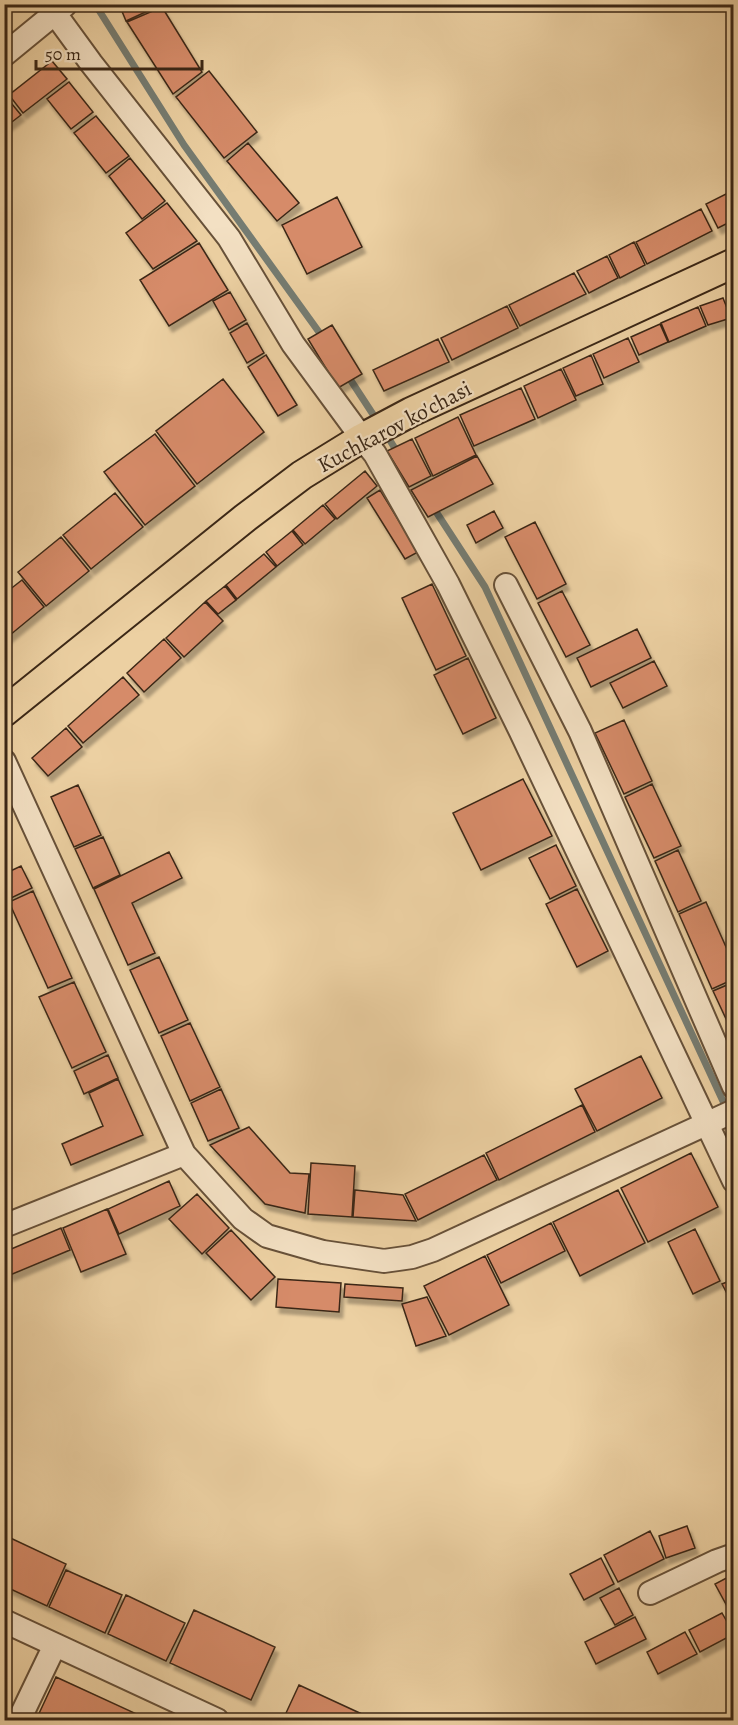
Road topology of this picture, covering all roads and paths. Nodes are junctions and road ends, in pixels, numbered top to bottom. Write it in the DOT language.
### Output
graph roads {
  1 [pos="58,7"];
  2 [pos="4,55"];
  3 [pos="734,263"];
  4 [pos="362,438"];
  5 [pos="506,585"];
  6 [pos="4,712"];
  7 [pos="4,760"];
  8 [pos="734,1087"];
  9 [pos="734,1111"];
  10 [pos="707,1123"];
  11 [pos="184,1154"];
  12 [pos="734,1181"];
  13 [pos="4,1226"];
  14 [pos="734,1555"];
  15 [pos="650,1593"];
  16 [pos="4,1622"];
  17 [pos="55,1645"];
  18 [pos="19,1720"];
  19 [pos="217,1720"];
  1 -- 2 [label="street"];
  1 -- 4 [label="street"];
  3 -- 4 [label="main road, Kuchkarov ko'chasi"];
  4 -- 6 [label="main road, Kuchkarov ko'chasi"];
  4 -- 10 [label="street"];
  5 -- 8 [label="street"];
  7 -- 11 [label="street"];
  9 -- 10 [label="street"];
  10 -- 11 [label="street"];
  10 -- 12 [label="street"];
  11 -- 13 [label="street"];
  14 -- 15 [label="street"];
  16 -- 17 [label="street"];
  17 -- 18 [label="street"];
  17 -- 19 [label="street"];
}
